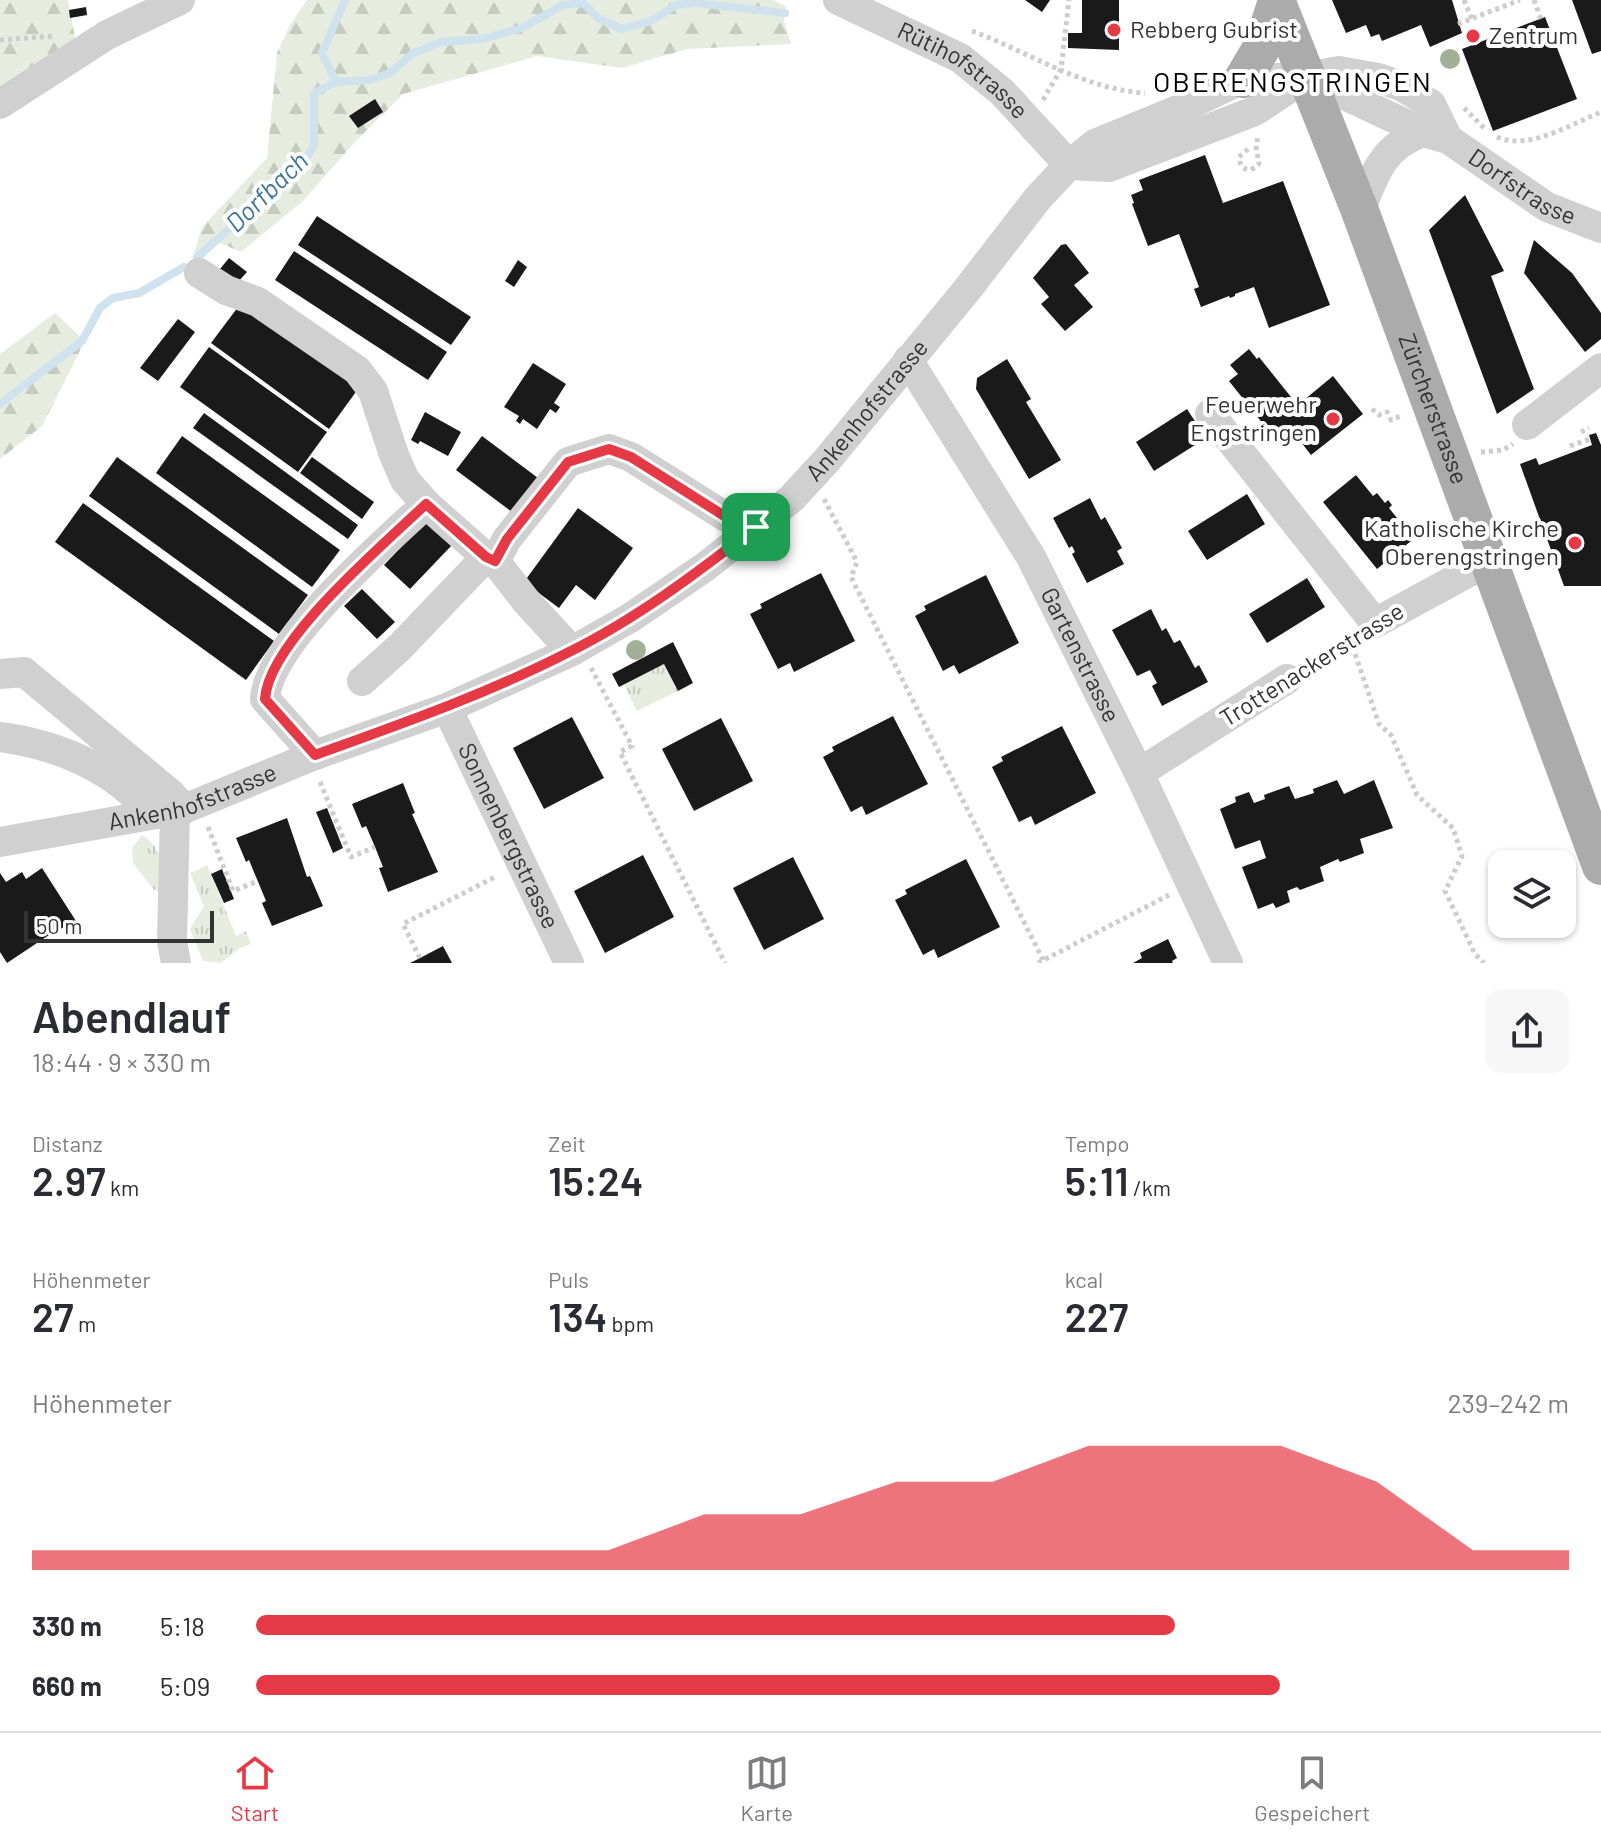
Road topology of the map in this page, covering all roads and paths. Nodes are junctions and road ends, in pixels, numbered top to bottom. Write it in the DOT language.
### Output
graph roads {
  1 [pos="180,0"];
  2 [pos="1069,0"];
  3 [pos="1277,0"];
  4 [pos="1464,0"];
  5 [pos="1520,0"];
  6 [pos="1534,0"];
  7 [pos="854,3"];
  8 [pos="1472,19"];
  9 [pos="1541,19"];
  10 [pos="1458,24"];
  11 [pos="963,27"];
  12 [pos="1061,69"];
  13 [pos="1306,77"];
  14 [pos="1243,79"];
  15 [pos="1155,93"];
  16 [pos="0,104"];
  17 [pos="1461,106"];
  18 [pos="1039,107"];
  19 [pos="1601,112"];
  20 [pos="1261,128"];
  21 [pos="1436,136"];
  22 [pos="1248,149"];
  23 [pos="1069,165"];
  24 [pos="1360,211"];
  25 [pos="1601,227"];
  26 [pos="199,273"];
  27 [pos="908,360"];
  28 [pos="1601,368"];
  29 [pos="1372,409"];
  30 [pos="1210,414"];
  31 [pos="1407,414"];
  32 [pos="1527,425"];
  33 [pos="1589,428"];
  34 [pos="1581,432"];
  35 [pos="1590,439"];
  36 [pos="1570,446"];
  37 [pos="1473,456"];
  38 [pos="820,491"];
  39 [pos="426,504"];
  40 [pos="756,527"];
  41 [pos="491,559"];
  42 [pos="1489,565"];
  43 [pos="1362,631"];
  44 [pos="576,648"];
  45 [pos="0,674"];
  46 [pos="1287,679"];
  47 [pos="362,681"];
  48 [pos="447,708"];
  49 [pos="0,737"];
  50 [pos="316,765"];
  51 [pos="1139,773"];
  52 [pos="179,815"];
  53 [pos="0,842"];
  54 [pos="375,847"];
  55 [pos="519,862"];
  56 [pos="1601,866"];
  57 [pos="258,881"];
  58 [pos="1191,883"];
  59 [pos="420,958"];
  60 [pos="1041,962"];
  61 [pos="176,963"];
  62 [pos="569,963"];
  63 [pos="725,963"];
  64 [pos="1228,963"];
  65 [pos="1484,963"];
  1 -- 16 [label="street"];
  2 -- 12 [label="path"];
  3 -- 13 [label="main road, Zürcherstrasse"];
  3 -- 14 [label="main road"];
  4 -- 8 [label="path"];
  5 -- 8 [label="path"];
  6 -- 9 [label="path"];
  7 -- 23 [label="street, Rütihofstrasse"];
  8 -- 10 [label="path"];
  11 -- 12 [label="path"];
  12 -- 15 [label="path"];
  12 -- 18 [label="path"];
  13 -- 14 [label="street"];
  13 -- 21 [label="street, Dorfstrasse"];
  13 -- 23 [label="street"];
  13 -- 24 [label="main road, Zürcherstrasse"];
  14 -- 23 [label="street"];
  17 -- 19 [label="path"];
  20 -- 22 [label="path"];
  21 -- 24 [label="street"];
  21 -- 25 [label="street, Dorfstrasse"];
  23 -- 27 [label="street, Ankenhofstrasse"];
  24 -- 42 [label="main road, Zürcherstrasse"];
  26 -- 39 [label="street"];
  27 -- 40 [label="street, Ankenhofstrasse"];
  27 -- 51 [label="street, Gartenstrasse"];
  28 -- 32 [label="street"];
  29 -- 31 [label="path"];
  30 -- 43 [label="street"];
  32 -- 37 [label="path"];
  33 -- 34 [label="path"];
  35 -- 36 [label="path"];
  38 -- 60 [label="path"];
  39 -- 41 [label="street"];
  39 -- 50 [label="street"];
  40 -- 41 [label="street"];
  40 -- 44 [label="street, Ankenhofstrasse"];
  41 -- 44 [label="street"];
  41 -- 47 [label="street"];
  42 -- 43 [label="street, Trottenackerstrasse"];
  42 -- 56 [label="main road, Zürcherstrasse"];
  43 -- 46 [label="path, Trottenackerstrasse"];
  43 -- 65 [label="path"];
  44 -- 48 [label="street, Ankenhofstrasse"];
  44 -- 63 [label="path"];
  45 -- 52 [label="street"];
  46 -- 51 [label="street, Trottenackerstrasse"];
  48 -- 50 [label="street, Ankenhofstrasse"];
  48 -- 55 [label="street, Sonnenbergstrasse"];
  49 -- 52 [label="street"];
  50 -- 52 [label="street, Ankenhofstrasse"];
  50 -- 54 [label="path"];
  51 -- 58 [label="street, Gartenstrasse"];
  52 -- 53 [label="street, Ankenhofstrasse"];
  52 -- 57 [label="path"];
  52 -- 61 [label="street"];
  55 -- 59 [label="path"];
  55 -- 62 [label="street, Sonnenbergstrasse"];
  58 -- 60 [label="path"];
  58 -- 64 [label="street, Gartenstrasse"];
}
